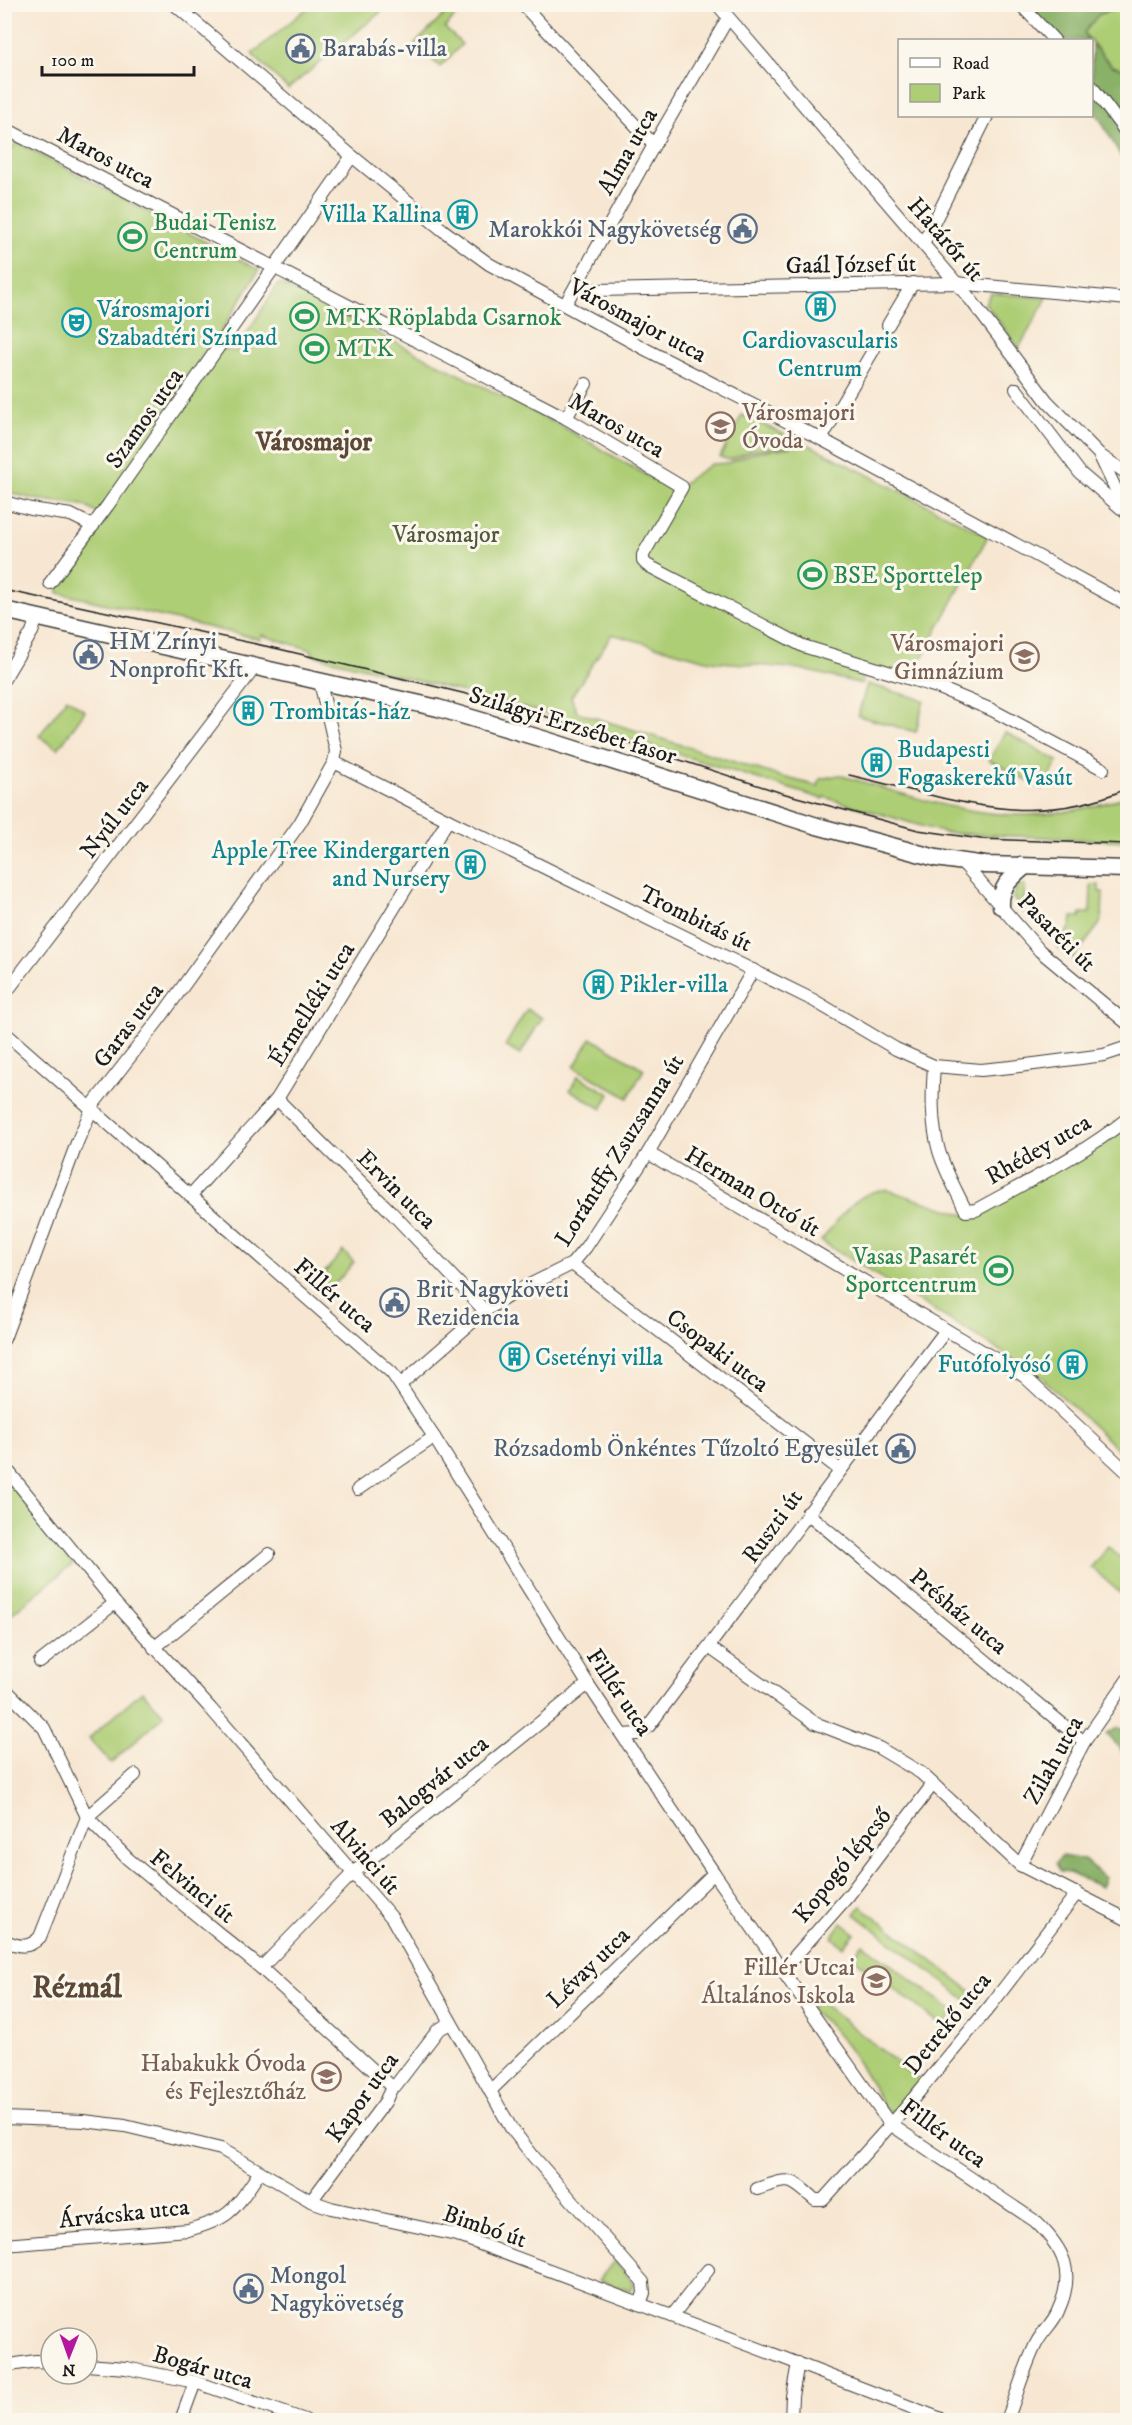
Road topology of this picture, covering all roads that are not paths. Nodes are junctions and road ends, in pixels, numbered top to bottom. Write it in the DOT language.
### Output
graph roads {
  1 [pos="174,4"];
  2 [pos="522,4"];
  3 [pos="717,4"];
  4 [pos="1020,4"];
  5 [pos="729,18"];
  6 [pos="1053,39"];
  7 [pos="1093,88"];
  8 [pos="986,117"];
  9 [pos="4,128"];
  10 [pos="1128,135"];
  11 [pos="654,145"];
  12 [pos="352,156"];
  13 [pos="923,244"];
  14 [pos="273,268"];
  15 [pos="913,283"];
  16 [pos="956,283"];
  17 [pos="576,286"];
  18 [pos="1128,299"];
  19 [pos="565,305"];
  20 [pos="888,325"];
  21 [pos="874,349"];
  22 [pos="586,384"];
  23 [pos="1016,389"];
  24 [pos="566,418"];
  25 [pos="821,439"];
  26 [pos="1099,454"];
  27 [pos="1128,474"];
  28 [pos="4,502"];
  29 [pos="1127,513"];
  30 [pos="93,526"];
  31 [pos="50,583"];
  32 [pos="1128,605"];
  33 [pos="4,610"];
  34 [pos="36,617"];
  35 [pos="255,667"];
  36 [pos="4,680"];
  37 [pos="320,682"];
  38 [pos="334,762"];
  39 [pos="1103,769"];
  40 [pos="448,820"];
  41 [pos="963,863"];
  42 [pos="1024,867"];
  43 [pos="1128,869"];
  44 [pos="1001,906"];
  45 [pos="753,970"];
  46 [pos="4,995"];
  47 [pos="1128,1024"];
  48 [pos="4,1032"];
  49 [pos="1128,1047"];
  50 [pos="934,1066"];
  51 [pos="277,1099"];
  52 [pos="92,1110"];
  53 [pos="1128,1118"];
  54 [pos="648,1153"];
  55 [pos="190,1196"];
  56 [pos="572,1264"];
  57 [pos="485,1311"];
  58 [pos="946,1330"];
  59 [pos="4,1339"];
  60 [pos="401,1384"];
  61 [pos="434,1437"];
  62 [pos="4,1466"];
  63 [pos="840,1470"];
  64 [pos="1128,1473"];
  65 [pos="358,1489"];
  66 [pos="807,1513"];
  67 [pos="269,1554"];
  68 [pos="115,1603"];
  69 [pos="709,1647"];
  70 [pos="154,1648"];
  71 [pos="39,1662"];
  72 [pos="1128,1679"];
  73 [pos="588,1684"];
  74 [pos="4,1688"];
  75 [pos="624,1735"];
  76 [pos="1084,1742"];
  77 [pos="135,1775"];
  78 [pos="933,1784"];
  79 [pos="87,1817"];
  80 [pos="1020,1865"];
  81 [pos="353,1873"];
  82 [pos="714,1873"];
  83 [pos="1077,1893"];
  84 [pos="1128,1920"];
  85 [pos="4,1940"];
  86 [pos="261,1968"];
  87 [pos="782,1971"];
  88 [pos="450,2023"];
  89 [pos="392,2087"];
  90 [pos="490,2091"];
  91 [pos="4,2118"];
  92 [pos="890,2124"];
  93 [pos="260,2172"];
  94 [pos="757,2189"];
  95 [pos="311,2201"];
  96 [pos="4,2245"];
  97 [pos="708,2270"];
  98 [pos="640,2304"];
  99 [pos="672,2316"];
  100 [pos="39,2361"];
  101 [pos="798,2363"];
  102 [pos="4,2366"];
  103 [pos="99,2366"];
  104 [pos="195,2382"];
  105 [pos="181,2421"];
  106 [pos="305,2421"];
  107 [pos="791,2421"];
  108 [pos="944,2421"];
  109 [pos="1007,2421"];
  1 -- 12 [label="street, Városmajor utca"];
  2 -- 11 [label="street"];
  3 -- 5 [label="street, Határőr út"];
  4 -- 6 [label="street"];
  5 -- 11 [label="street, Alma utca"];
  5 -- 13 [label="street, Határőr út"];
  7 -- 10 [label="street"];
  8 -- 13 [label="street"];
  9 -- 14 [label="street, Maros utca"];
  11 -- 17 [label="street, Alma utca"];
  12 -- 14 [label="street, Szamos utca"];
  12 -- 19 [label="street, Városmajor utca"];
  13 -- 16 [label="street, Határőr út"];
  14 -- 24 [label="street, Maros utca"];
  14 -- 30 [label="street, Szamos utca"];
  15 -- 16 [label="street, Gaál József út"];
  15 -- 17 [label="street, Gaál József út"];
  15 -- 20 [label="street"];
  16 -- 18 [label="street, Gaál József út"];
  16 -- 26 [label="street, Határőr út"];
  17 -- 19 [label="street, Alma utca"];
  19 -- 25 [label="street, Városmajor utca"];
  21 -- 25 [label="street"];
  22 -- 24 [label="street"];
  23 -- 29 [label="street, Határőr út"];
  24 -- 39 [label="street, Maros utca"];
  25 -- 32 [label="street, Városmajor utca"];
  26 -- 27 [label="street"];
  26 -- 29 [label="street, Határőr út"];
  28 -- 30 [label="street"];
  30 -- 31 [label="street, Szamos utca"];
  33 -- 34 [label="main road, Szilágyi Erzsébet fasor"];
  34 -- 35 [label="main road, Szilágyi Erzsébet fasor"];
  34 -- 36 [label="street"];
  35 -- 37 [label="main road, Szilágyi Erzsébet fasor"];
  35 -- 46 [label="street, Nyúl utca"];
  37 -- 38 [label="street"];
  37 -- 41 [label="main road, Szilágyi Erzsébet fasor"];
  38 -- 40 [label="street, Trombitás út"];
  38 -- 52 [label="street, Garas utca"];
  40 -- 45 [label="street, Trombitás út"];
  40 -- 51 [label="street, Érmelléki utca"];
  41 -- 42 [label="main road, Szilágyi Erzsébet fasor"];
  41 -- 44 [label="street, Pasaréti út"];
  42 -- 43 [label="main road, Szilágyi Erzsébet fasor"];
  42 -- 44 [label="main road"];
  44 -- 47 [label="street, Pasaréti út"];
  45 -- 50 [label="street, Trombitás út"];
  45 -- 54 [label="street, Lorántffy Zsuzsanna út"];
  48 -- 52 [label="street, Fillér utca"];
  49 -- 50 [label="street, Trombitás út"];
  50 -- 53 [label="street, Rhédey utca"];
  51 -- 55 [label="street, Érmelléki utca"];
  51 -- 57 [label="street, Ervin utca"];
  52 -- 55 [label="street, Fillér utca"];
  52 -- 59 [label="street, Garas utca"];
  54 -- 56 [label="street, Lorántffy Zsuzsanna út"];
  54 -- 58 [label="street, Herman Ottó út"];
  55 -- 60 [label="street, Fillér utca"];
  56 -- 57 [label="street, Lorántffy Zsuzsanna út"];
  56 -- 63 [label="street, Csopaki utca"];
  57 -- 60 [label="street, Lorántffy Zsuzsanna út"];
  58 -- 63 [label="street, Ruszti út"];
  58 -- 64 [label="street, Herman Ottó út"];
  60 -- 61 [label="street, Fillér utca"];
  61 -- 65 [label="street"];
  61 -- 73 [label="street, Fillér utca"];
  62 -- 68 [label="street, Alvinci út"];
  63 -- 66 [label="street, Ruszti út"];
  66 -- 69 [label="street, Ruszti út"];
  66 -- 76 [label="street, Présház utca"];
  67 -- 70 [label="street"];
  68 -- 70 [label="street, Alvinci út"];
  68 -- 71 [label="street"];
  69 -- 75 [label="street, Ruszti út"];
  69 -- 78 [label="street"];
  70 -- 81 [label="street, Alvinci út"];
  72 -- 76 [label="street, Zilah utca"];
  73 -- 75 [label="street, Fillér utca"];
  73 -- 81 [label="street, Balogvár utca"];
  74 -- 79 [label="street, Felvinci út"];
  75 -- 82 [label="street, Fillér utca"];
  76 -- 80 [label="street, Zilah utca"];
  77 -- 79 [label="street"];
  78 -- 80 [label="street"];
  78 -- 87 [label="street, Kopogó lépcső"];
  79 -- 85 [label="street"];
  79 -- 86 [label="street, Felvinci út"];
  80 -- 83 [label="street"];
  81 -- 86 [label="street, Balogvár utca"];
  81 -- 88 [label="street, Alvinci út"];
  82 -- 87 [label="street, Fillér utca"];
  82 -- 90 [label="street, Lévay utca"];
  83 -- 84 [label="street"];
  83 -- 92 [label="street, Detrekő utca"];
  86 -- 89 [label="street, Felvinci út"];
  87 -- 92 [label="street, Fillér utca"];
  88 -- 89 [label="street, Kapor utca"];
  88 -- 90 [label="street, Alvinci út"];
  89 -- 95 [label="street, Kapor utca"];
  90 -- 98 [label="street, Alvinci út"];
  91 -- 93 [label="street, Bimbó út"];
  92 -- 94 [label="street, Detrekő utca"];
  92 -- 109 [label="street, Fillér utca"];
  93 -- 95 [label="street, Bimbó út"];
  93 -- 96 [label="street, Árvácska utca"];
  95 -- 98 [label="street, Bimbó út"];
  97 -- 99 [label="street"];
  98 -- 99 [label="street, Bimbó út"];
  99 -- 101 [label="street, Bimbó út"];
  100 -- 102 [label="street"];
  101 -- 107 [label="street"];
  101 -- 108 [label="street, Bimbó út"];
  103 -- 104 [label="street, Bogár utca"];
  104 -- 105 [label="street"];
  104 -- 106 [label="street, Bogár utca"];
}
